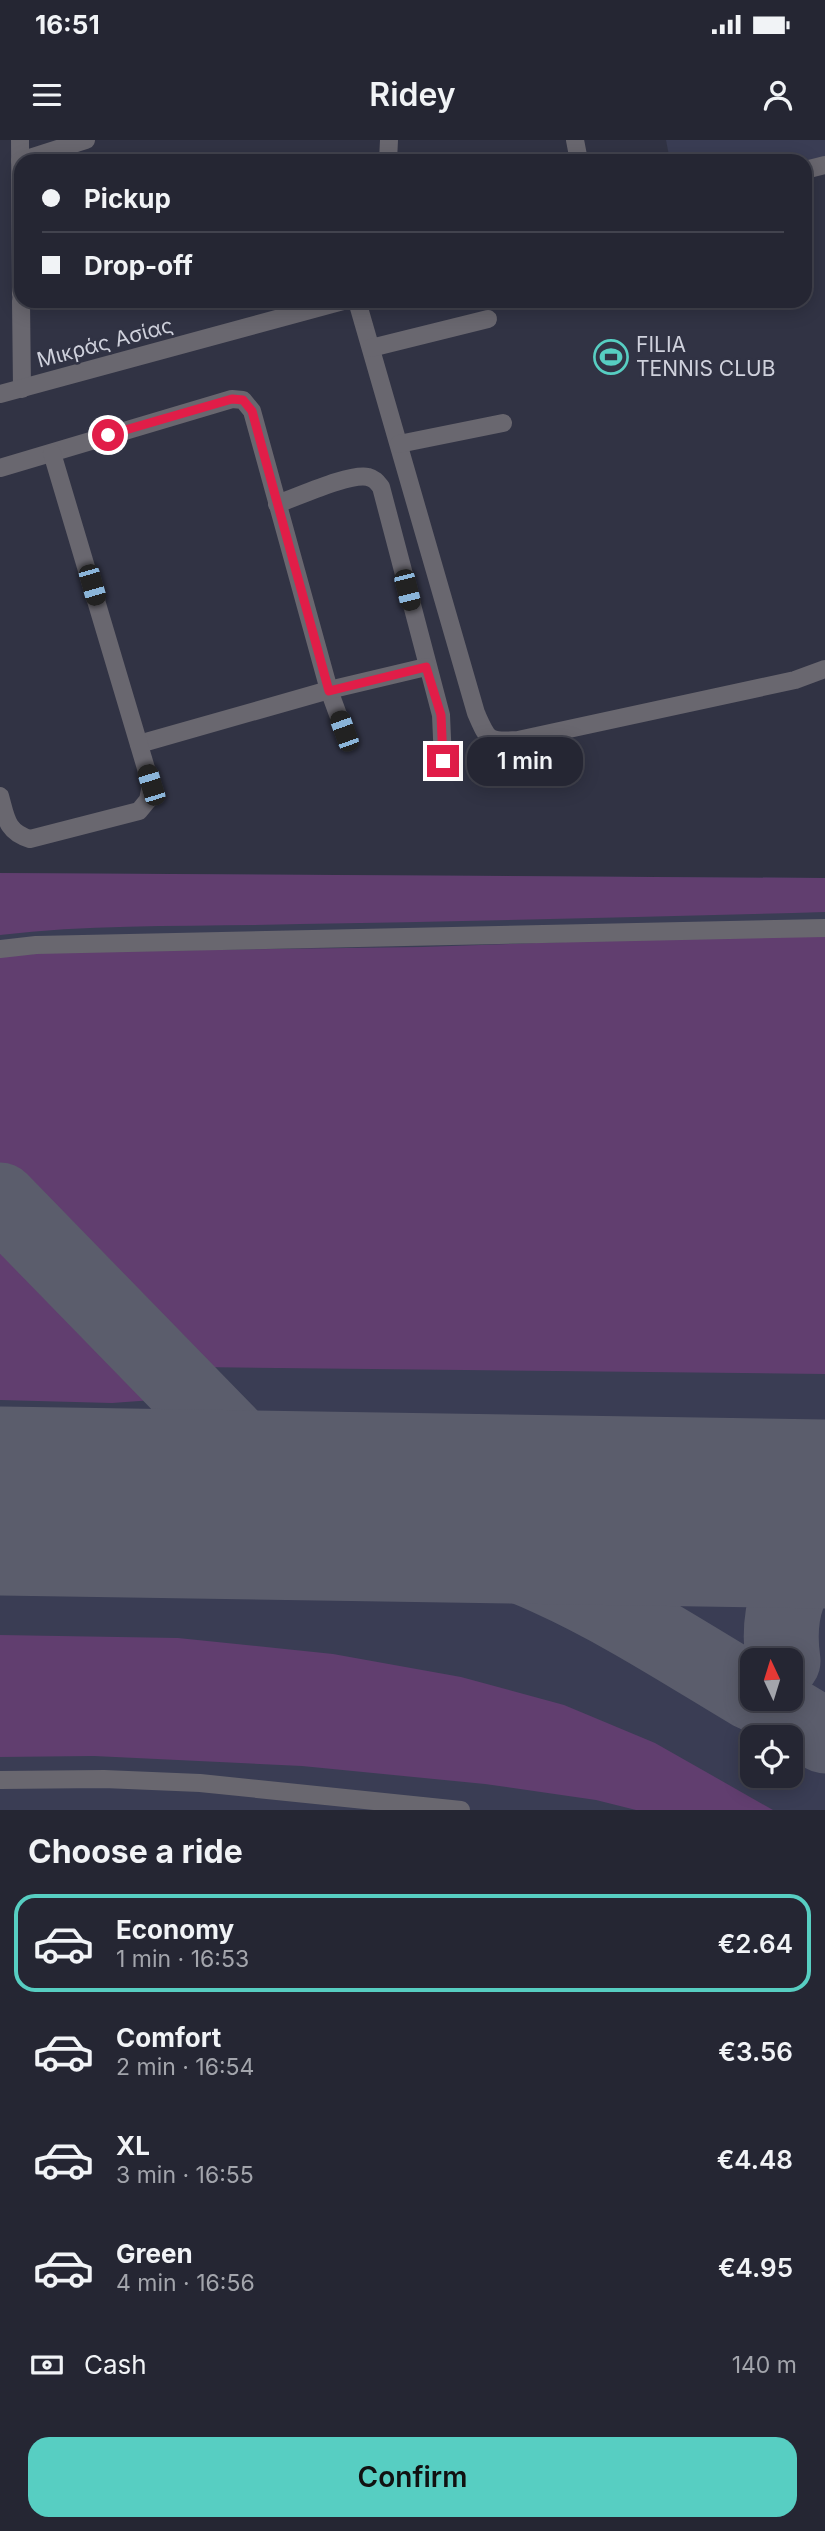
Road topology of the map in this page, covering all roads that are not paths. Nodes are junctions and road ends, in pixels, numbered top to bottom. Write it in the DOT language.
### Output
graph roads {
  1 [pos="86,140"];
  2 [pos="42,154"];
  3 [pos="21,308"];
  4 [pos="317,308"];
  5 [pos="359,308"];
  6 [pos="488,319"];
  7 [pos="371,348"];
  8 [pos="22,389"];
  9 [pos="0,394"];
  10 [pos="503,423"];
  11 [pos="399,444"];
  12 [pos="52,453"];
  13 [pos="0,468"];
  14 [pos="277,504"];
  15 [pos="426,667"];
  16 [pos="825,669"];
  17 [pos="329,691"];
  18 [pos="344,731"];
  19 [pos="139,744"];
  20 [pos="443,761"];
  21 [pos="0,796"];
  22 [pos="825,928"];
  23 [pos="0,949"];
  24 [pos="0,1780"];
  25 [pos="461,1810"];
  1 -- 2 [label="street"];
  3 -- 8 [label="street"];
  4 -- 8 [label="street, Μικράς Ασίας"];
  5 -- 7 [label="street"];
  6 -- 7 [label="street"];
  7 -- 11 [label="street"];
  8 -- 9 [label="street, Μικράς Ασίας"];
  10 -- 11 [label="street"];
  11 -- 16 [label="street"];
  12 -- 13 [label="street"];
  12 -- 14 [label="street"];
  12 -- 19 [label="street"];
  14 -- 15 [label="street"];
  14 -- 17 [label="street"];
  15 -- 17 [label="street"];
  15 -- 20 [label="street"];
  17 -- 18 [label="street"];
  17 -- 19 [label="street"];
  19 -- 21 [label="street"];
  22 -- 23 [label="street"];
  24 -- 25 [label="street"];
}
